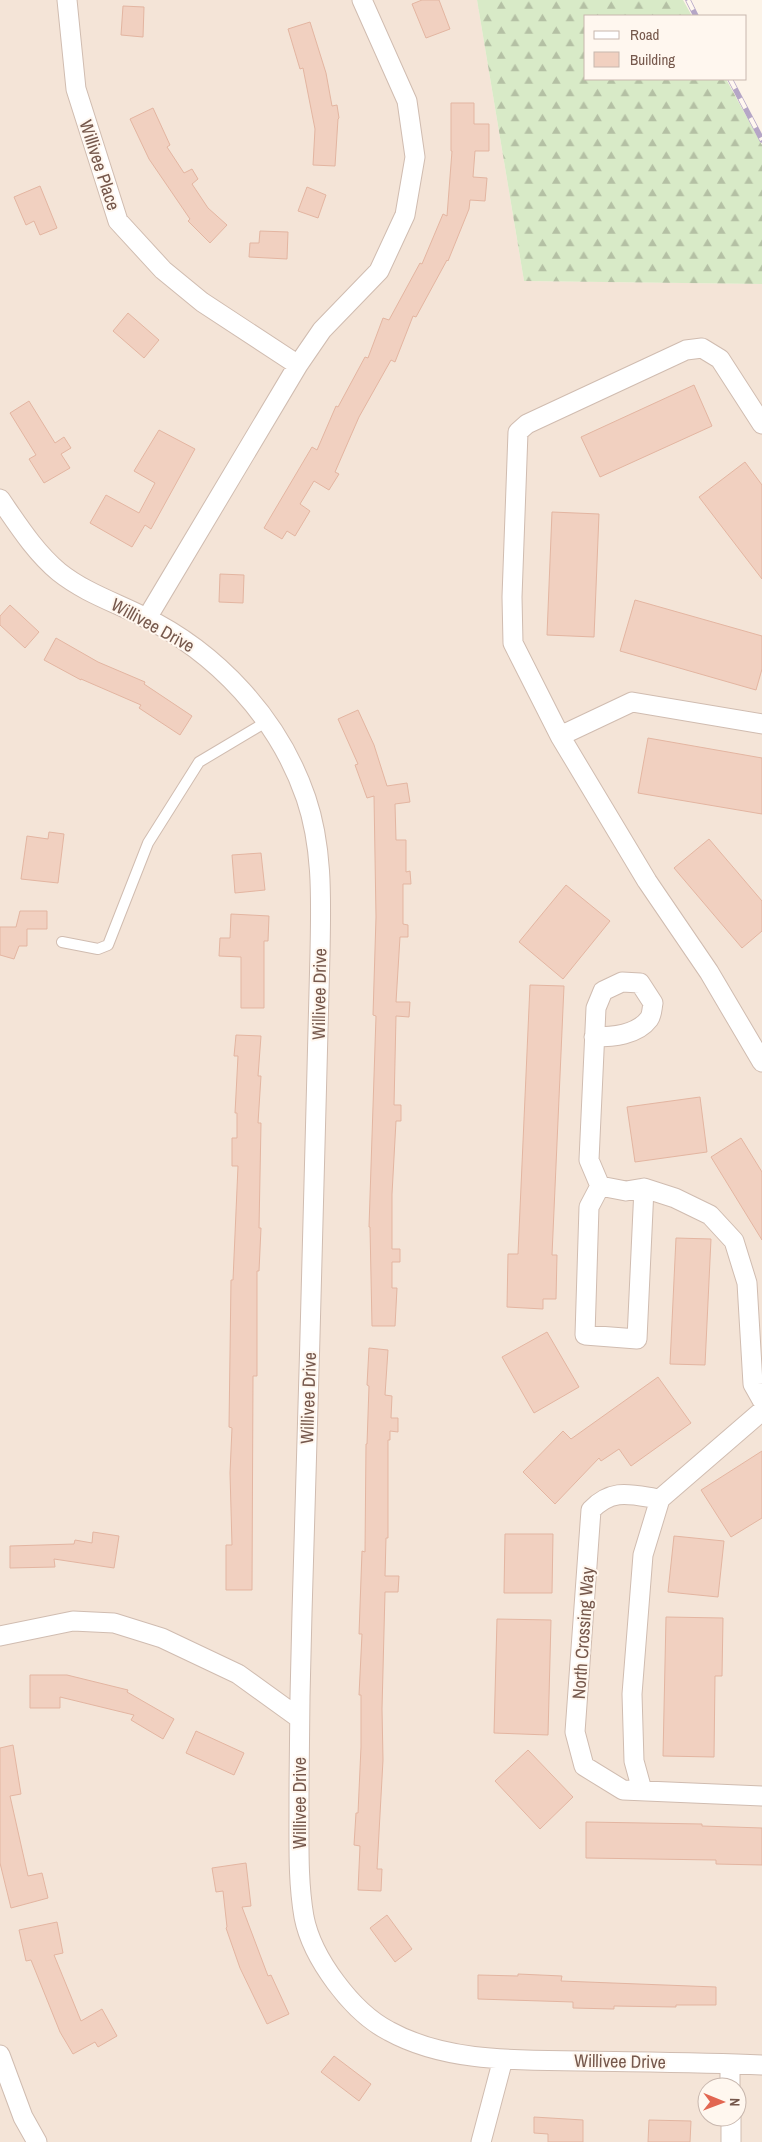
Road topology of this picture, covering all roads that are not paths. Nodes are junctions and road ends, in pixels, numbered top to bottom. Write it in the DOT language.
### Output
graph roads {
  1 [pos="66,0"];
  2 [pos="362,0"];
  3 [pos="298,365"];
  4 [pos="762,424"];
  5 [pos="0,499"];
  6 [pos="147,618"];
  7 [pos="266,722"];
  8 [pos="762,724"];
  9 [pos="560,736"];
  10 [pos="62,942"];
  11 [pos="594,1038"];
  12 [pos="762,1062"];
  13 [pos="600,1186"];
  14 [pos="644,1188"];
  15 [pos="762,1400"];
  16 [pos="762,1411"];
  17 [pos="660,1499"];
  18 [pos="0,1636"];
  19 [pos="299,1718"];
  20 [pos="642,1790"];
  21 [pos="762,1796"];
  22 [pos="0,2055"];
  23 [pos="503,2059"];
  24 [pos="730,2064"];
  25 [pos="762,2065"];
  26 [pos="730,2077"];
  27 [pos="730,2127"];
  28 [pos="37,2142"];
  29 [pos="481,2142"];
  30 [pos="731,2142"];
  1 -- 3 [label="street, Willivee Place"];
  2 -- 3 [label="street"];
  3 -- 6 [label="street"];
  4 -- 9 [label="street"];
  5 -- 6 [label="street, Willivee Drive"];
  6 -- 7 [label="street, Willivee Drive"];
  7 -- 10 [label="lane"];
  7 -- 19 [label="street, Willivee Drive"];
  8 -- 9 [label="street"];
  9 -- 12 [label="street"];
  11 -- 13 [label="street"];
  13 -- 14 [label="street"];
  13 -- 14 [label="street"];
  14 -- 15 [label="street"];
  16 -- 17 [label="street"];
  17 -- 20 [label="street"];
  17 -- 20 [label="street, North Crossing Way"];
  18 -- 19 [label="street"];
  19 -- 23 [label="street, Willivee Drive"];
  20 -- 21 [label="street, North Crossing Way"];
  22 -- 28 [label="street"];
  23 -- 24 [label="street, Willivee Drive"];
  23 -- 29 [label="street"];
  24 -- 25 [label="street, Willivee Drive"];
  24 -- 26 [label="street"];
  27 -- 30 [label="street"];
}
